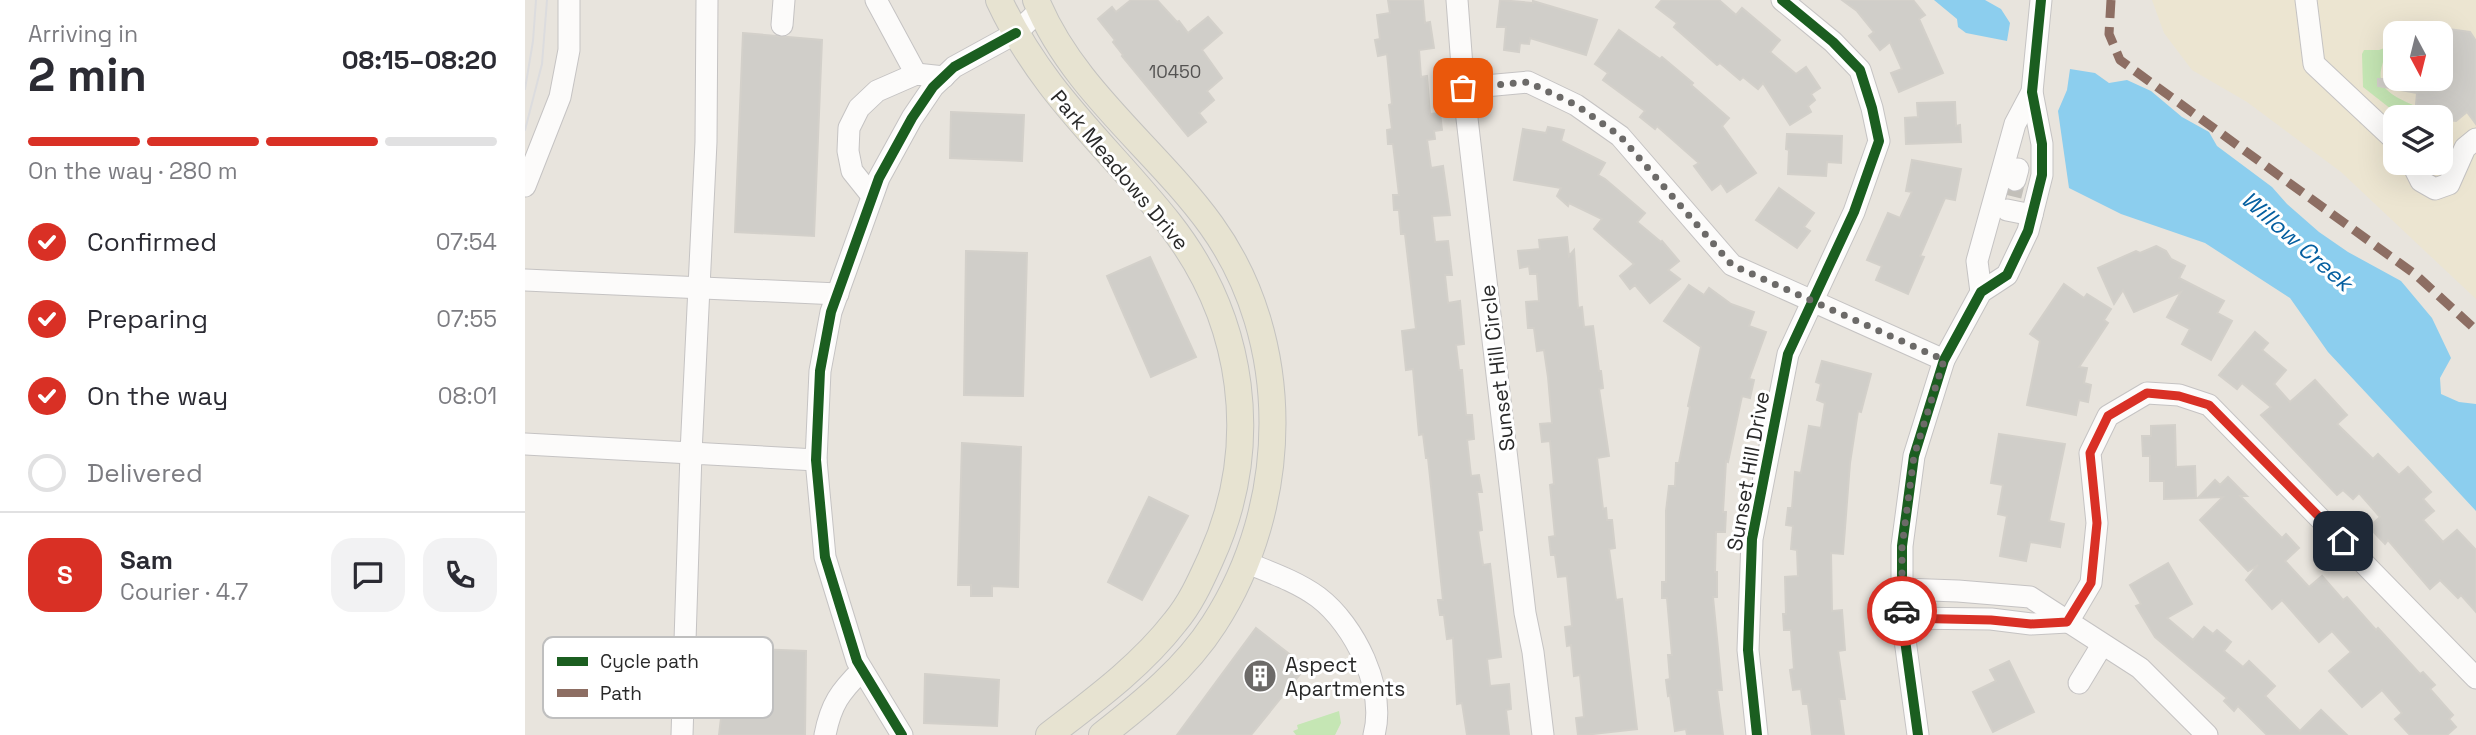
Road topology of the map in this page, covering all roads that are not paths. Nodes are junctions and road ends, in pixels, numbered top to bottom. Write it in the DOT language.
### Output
graph roads {
  1 [pos="569,0"];
  2 [pos="707,0"];
  3 [pos="784,0"];
  4 [pos="876,0"];
  5 [pos="999,0"];
  6 [pos="1457,0"];
  7 [pos="1782,0"];
  8 [pos="2041,0"];
  9 [pos="2306,0"];
  10 [pos="1038,5"];
  11 [pos="782,25"];
  12 [pos="1016,33"];
  13 [pos="916,74"];
  14 [pos="944,77"];
  15 [pos="1463,88"];
  16 [pos="2032,92"];
  17 [pos="2383,129"];
  18 [pos="2476,139"];
  19 [pos="2042,175"];
  20 [pos="2418,175"];
  21 [pos="2453,175"];
  22 [pos="2453,175"];
  23 [pos="2011,184"];
  24 [pos="525,186"];
  25 [pos="872,196"];
  26 [pos="2032,215"];
  27 [pos="525,280"];
  28 [pos="1980,284"];
  29 [pos="698,289"];
  30 [pos="838,294"];
  31 [pos="1812,303"];
  32 [pos="1944,360"];
  33 [pos="525,444"];
  34 [pos="691,453"];
  35 [pos="816,460"];
  36 [pos="1245,562"];
  37 [pos="1902,589"];
  38 [pos="1902,618"];
  39 [pos="2067,622"];
  40 [pos="685,637"];
  41 [pos="2102,645"];
  42 [pos="862,670"];
  43 [pos="2476,678"];
  44 [pos="2079,683"];
  45 [pos="825,735"];
  46 [pos="902,735"];
  47 [pos="1049,735"];
  48 [pos="1102,735"];
  49 [pos="1374,735"];
  50 [pos="1543,735"];
  51 [pos="1757,735"];
  52 [pos="1918,735"];
  53 [pos="2207,735"];
  1 -- 24 [label="street"];
  2 -- 29 [label="street"];
  3 -- 11 [label="street"];
  4 -- 13 [label="street"];
  5 -- 12 [label="main road, Park Meadows Drive"];
  6 -- 15 [label="street, Sunset Hill Circle"];
  7 -- 31 [label="street"];
  8 -- 16 [label="street"];
  9 -- 17 [label="street"];
  10 -- 12 [label="street"];
  10 -- 36 [label="main road, Park Meadows Drive"];
  12 -- 14 [label="street"];
  12 -- 47 [label="main road, Park Meadows Drive"];
  13 -- 14 [label="street"];
  13 -- 25 [label="street"];
  14 -- 25 [label="street"];
  15 -- 31 [label="street"];
  15 -- 50 [label="street, Sunset Hill Circle"];
  16 -- 19 [label="street"];
  16 -- 23 [label="street"];
  18 -- 22 [label="street"];
  19 -- 23 [label="street"];
  19 -- 26 [label="street"];
  20 -- 21 [label="street"];
  23 -- 26 [label="street"];
  23 -- 28 [label="street"];
  23 -- 28 [label="street"];
  25 -- 30 [label="street"];
  26 -- 28 [label="street"];
  27 -- 29 [label="street"];
  28 -- 32 [label="street"];
  29 -- 30 [label="street"];
  29 -- 34 [label="street"];
  30 -- 35 [label="street"];
  31 -- 32 [label="street"];
  31 -- 51 [label="street, Sunset Hill Drive"];
  32 -- 37 [label="street"];
  33 -- 34 [label="street"];
  34 -- 35 [label="street"];
  34 -- 40 [label="street"];
  35 -- 42 [label="street"];
  36 -- 48 [label="main road, Park Meadows Drive"];
  36 -- 49 [label="street"];
  37 -- 38 [label="street"];
  37 -- 39 [label="street"];
  38 -- 39 [label="street"];
  38 -- 52 [label="street"];
  39 -- 41 [label="street"];
  39 -- 43 [label="street"];
  41 -- 44 [label="street"];
  41 -- 53 [label="street"];
  42 -- 45 [label="street"];
  42 -- 46 [label="street"];
}
